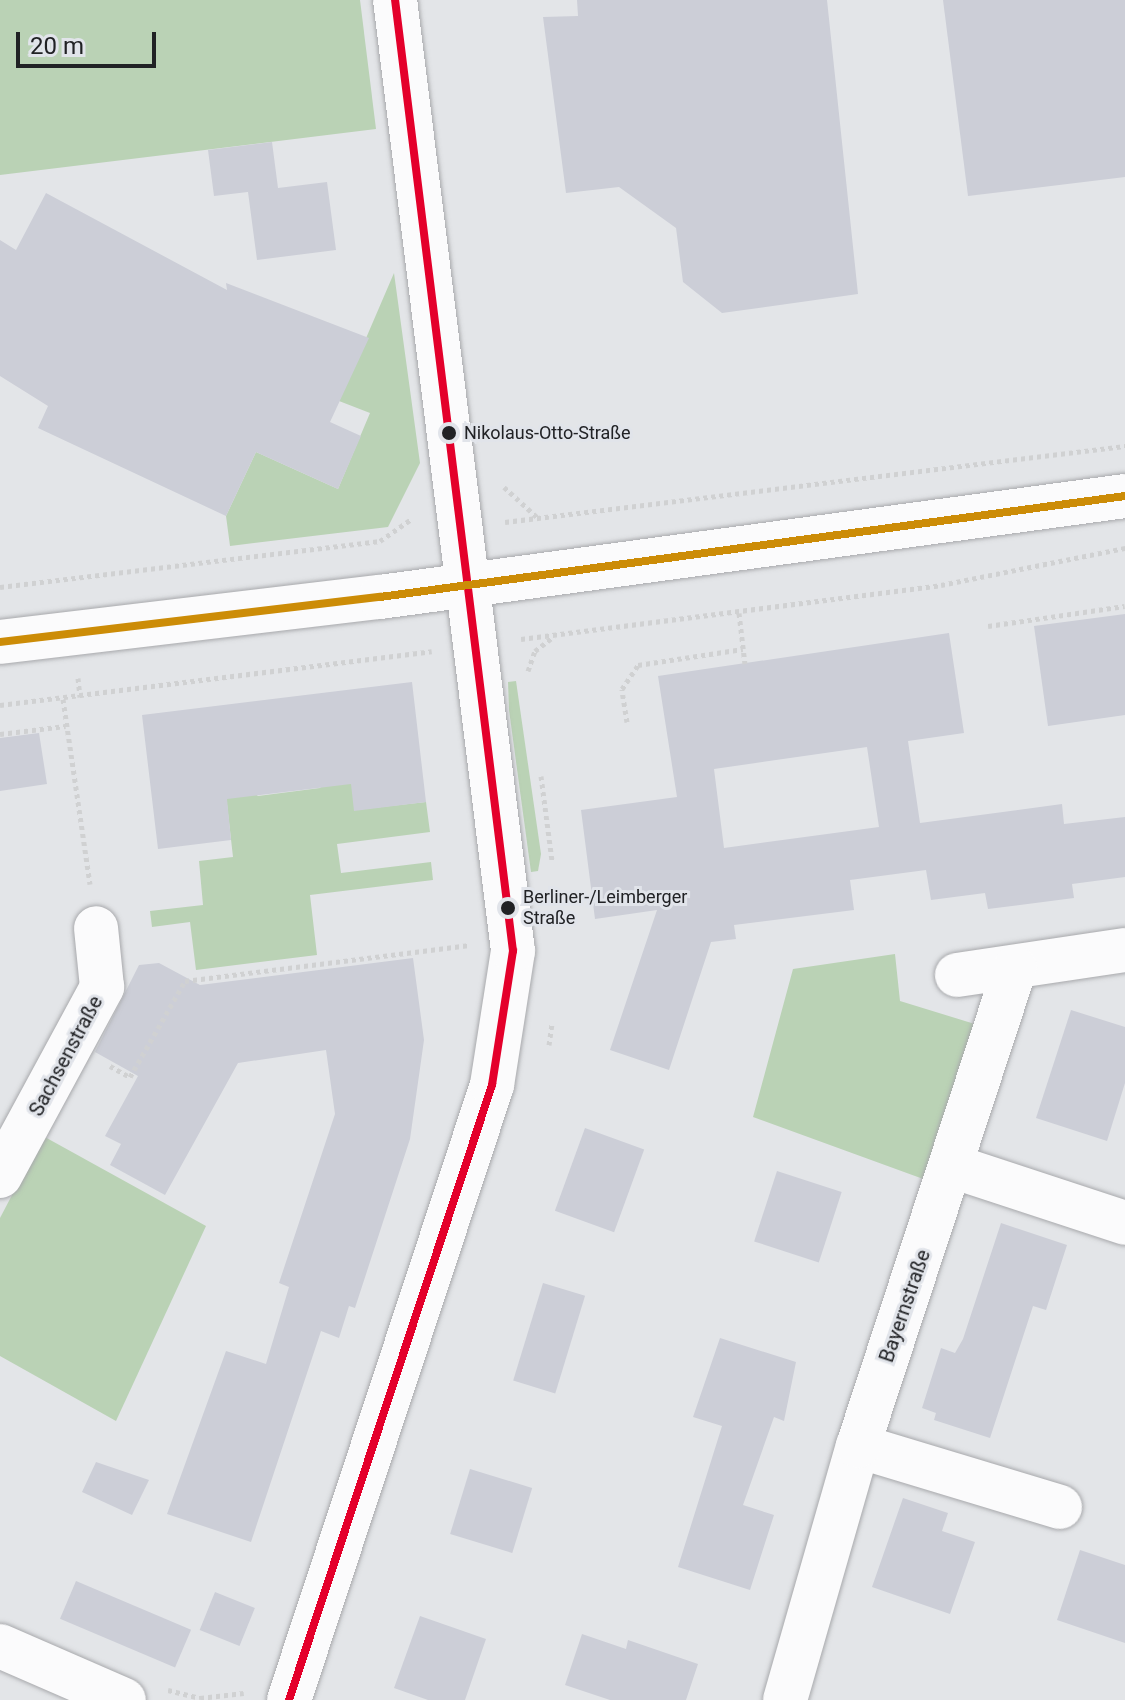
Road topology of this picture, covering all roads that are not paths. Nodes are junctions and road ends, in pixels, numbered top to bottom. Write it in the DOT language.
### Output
graph roads {
  1 [pos="395,0"];
  2 [pos="1125,496"];
  3 [pos="469,586"];
  4 [pos="7,641"];
  5 [pos="96,928"];
  6 [pos="1125,950"];
  7 [pos="1015,968"];
  8 [pos="957,975"];
  9 [pos="952,1166"];
  10 [pos="0,1176"];
  11 [pos="1125,1223"];
  12 [pos="858,1446"];
  13 [pos="1060,1507"];
  14 [pos="0,1646"];
  15 [pos="124,1700"];
  16 [pos="289,1700"];
  17 [pos="785,1700"];
  1 -- 3 [label="street"];
  2 -- 3 [label="street"];
  3 -- 4 [label="street"];
  3 -- 16 [label="street"];
  5 -- 10 [label="street, Sachsenstraße"];
  6 -- 7 [label="street"];
  7 -- 8 [label="street"];
  7 -- 9 [label="street, Bayernstraße"];
  9 -- 11 [label="street"];
  9 -- 12 [label="street, Bayernstraße"];
  12 -- 13 [label="street"];
  12 -- 17 [label="street, Bayernstraße"];
  14 -- 15 [label="street"];
}
